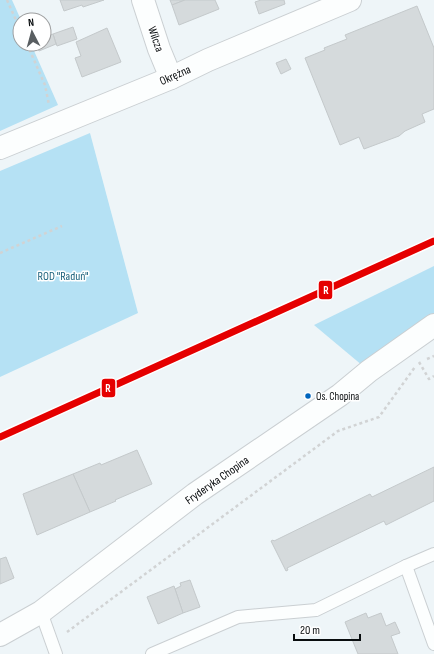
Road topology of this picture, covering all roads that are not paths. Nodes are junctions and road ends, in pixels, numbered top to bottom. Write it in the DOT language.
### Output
graph roads {
  1 [pos="143,0"];
  2 [pos="350,0"];
  3 [pos="171,78"];
  4 [pos="0,148"];
  5 [pos="434,325"];
  6 [pos="434,554"];
  7 [pos="406,566"];
  8 [pos="41,612"];
  9 [pos="0,635"];
  10 [pos="434,644"];
  11 [pos="54,649"];
  12 [pos="152,654"];
  1 -- 3 [label="street, Wilcza"];
  2 -- 3 [label="street, Okrężna"];
  3 -- 4 [label="street, Okrężna"];
  5 -- 8 [label="street, Fryderyka Chopina"];
  6 -- 7 [label="lane"];
  7 -- 10 [label="lane"];
  7 -- 12 [label="lane"];
  8 -- 9 [label="street, Fryderyka Chopina"];
  8 -- 11 [label="lane"];
}
